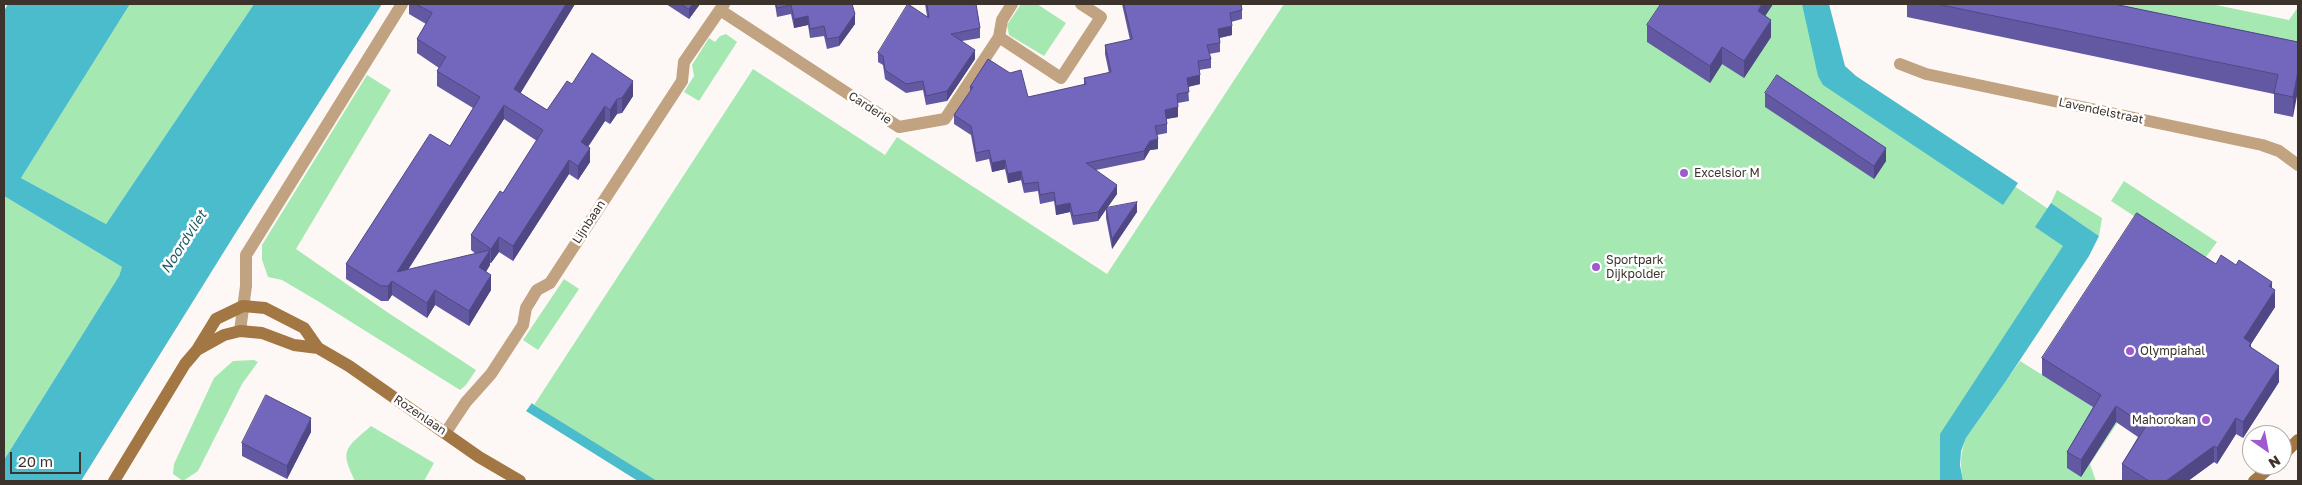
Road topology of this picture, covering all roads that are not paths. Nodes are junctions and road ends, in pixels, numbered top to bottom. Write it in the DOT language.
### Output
graph roads {
  1 [pos="402,4"];
  2 [pos="1012,4"];
  3 [pos="1081,4"];
  4 [pos="722,7"];
  5 [pos="999,37"];
  6 [pos="1900,64"];
  7 [pos="2298,165"];
  8 [pos="243,306"];
  9 [pos="240,331"];
  10 [pos="318,348"];
  11 [pos="197,350"];
  12 [pos="446,432"];
  13 [pos="114,481"];
  14 [pos="520,481"];
  1 -- 8 [label="street"];
  2 -- 5 [label="street, Carderie"];
  3 -- 5 [label="street"];
  4 -- 5 [label="street, Carderie"];
  4 -- 12 [label="street, Lijnbaan"];
  6 -- 7 [label="street, Lavendelstraat"];
  8 -- 9 [label="street"];
  8 -- 10 [label="street, Rozenlaan"];
  8 -- 11 [label="street"];
  9 -- 10 [label="street, Rozenlaan"];
  9 -- 11 [label="street"];
  10 -- 12 [label="street, Rozenlaan"];
  11 -- 13 [label="street"];
  12 -- 14 [label="street, Rozenlaan"];
}
